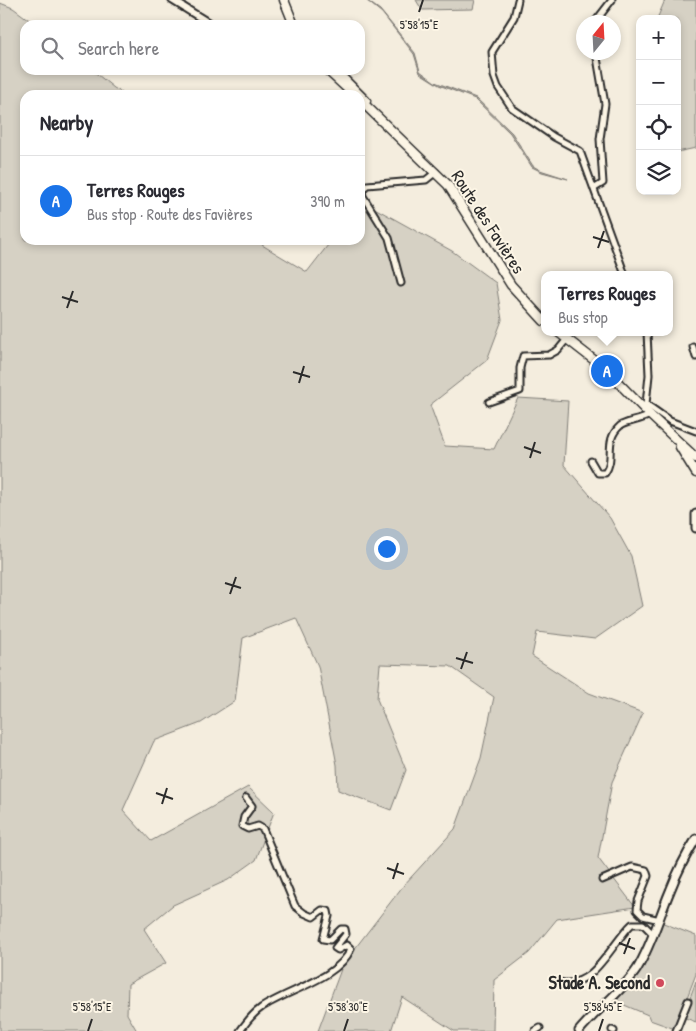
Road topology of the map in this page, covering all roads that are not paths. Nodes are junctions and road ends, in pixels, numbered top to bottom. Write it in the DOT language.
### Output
graph roads {
  1 [pos="172,0"];
  2 [pos="518,0"];
  3 [pos="612,0"];
  4 [pos="285,2"];
  5 [pos="600,15"];
  6 [pos="204,20"];
  7 [pos="292,20"];
  8 [pos="295,20"];
  9 [pos="597,60"];
  10 [pos="332,75"];
  11 [pos="340,75"];
  12 [pos="349,90"];
  13 [pos="354,90"];
  14 [pos="365,102"];
  15 [pos="365,105"];
  16 [pos="382,120"];
  17 [pos="436,172"];
  18 [pos="365,187"];
  19 [pos="595,188"];
  20 [pos="365,199"];
  21 [pos="624,271"];
  22 [pos="401,283"];
  23 [pos="541,318"];
  24 [pos="563,336"];
  25 [pos="648,336"];
  26 [pos="567,339"];
  27 [pos="693,347"];
  28 [pos="696,357"];
  29 [pos="488,402"];
  30 [pos="650,415"];
  31 [pos="696,432"];
  32 [pos="671,435"];
  33 [pos="696,458"];
  34 [pos="591,461"];
  35 [pos="696,473"];
  36 [pos="696,514"];
  37 [pos="696,518"];
  38 [pos="696,528"];
  39 [pos="246,798"];
  40 [pos="696,840"];
  41 [pos="602,880"];
  42 [pos="660,920"];
  43 [pos="654,934"];
  44 [pos="560,982"];
  45 [pos="688,1001"];
  46 [pos="540,1028"];
  47 [pos="240,1031"];
  48 [pos="534,1031"];
  49 [pos="580,1031"];
  50 [pos="676,1031"];
  1 -- 6 [label="street"];
  2 -- 19 [label="street"];
  3 -- 5 [label="street"];
  4 -- 7 [label="main road"];
  4 -- 8 [label="main road"];
  9 -- 19 [label="street"];
  10 -- 12 [label="main road"];
  11 -- 13 [label="main road, Route des Favières"];
  14 -- 16 [label="main road, Route des Favières"];
  15 -- 16 [label="main road, Route des Favières"];
  16 -- 17 [label="main road, Route des Favières"];
  17 -- 18 [label="street"];
  17 -- 23 [label="main road, Route des Favières"];
  19 -- 21 [label="street"];
  20 -- 22 [label="street"];
  24 -- 26 [label="main road"];
  25 -- 31 [label="street"];
  26 -- 29 [label="street"];
  26 -- 30 [label="main road"];
  27 -- 28 [label="street"];
  30 -- 32 [label="main road"];
  30 -- 34 [label="street"];
  32 -- 33 [label="main road"];
  32 -- 35 [label="main road"];
  36 -- 37 [label="main road"];
  37 -- 38 [label="main road"];
  39 -- 47 [label="street"];
  40 -- 42 [label="main road"];
  41 -- 42 [label="street"];
  42 -- 43 [label="main road"];
  43 -- 44 [label="street"];
  43 -- 49 [label="main road"];
  45 -- 50 [label="street"];
  46 -- 48 [label="street"];
}
